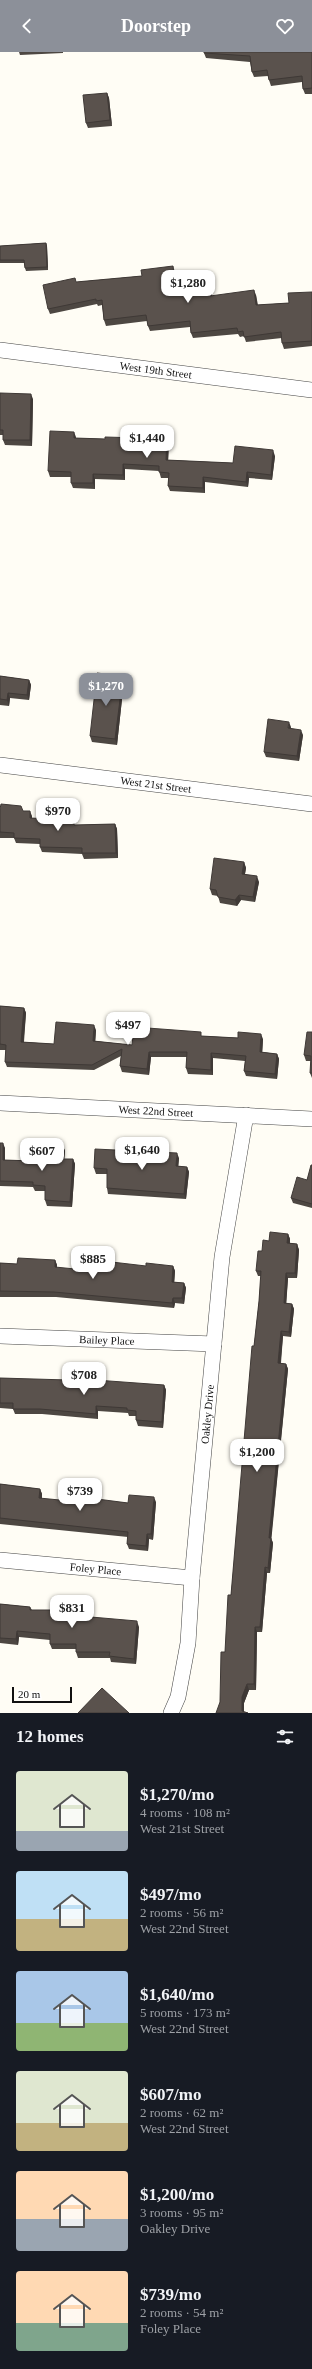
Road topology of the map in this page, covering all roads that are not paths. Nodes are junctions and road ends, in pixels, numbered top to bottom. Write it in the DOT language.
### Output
graph roads {
  1 [pos="0,350"];
  2 [pos="312,390"];
  3 [pos="0,765"];
  4 [pos="312,804"];
  5 [pos="0,1104"];
  6 [pos="246,1115"];
  7 [pos="312,1119"];
  8 [pos="0,1336"];
  9 [pos="214,1344"];
  10 [pos="0,1560"];
  11 [pos="192,1578"];
  12 [pos="171,1713"];
  1 -- 2 [label="street, West 19th Street"];
  3 -- 4 [label="street, West 21st Street"];
  5 -- 6 [label="street, West 22nd Street"];
  6 -- 7 [label="street, West 22nd Street"];
  6 -- 9 [label="street, Oakley Drive"];
  8 -- 9 [label="street, Bailey Place"];
  9 -- 11 [label="street, Oakley Drive"];
  10 -- 11 [label="street, Foley Place"];
  11 -- 12 [label="street, Oakley Drive"];
}
